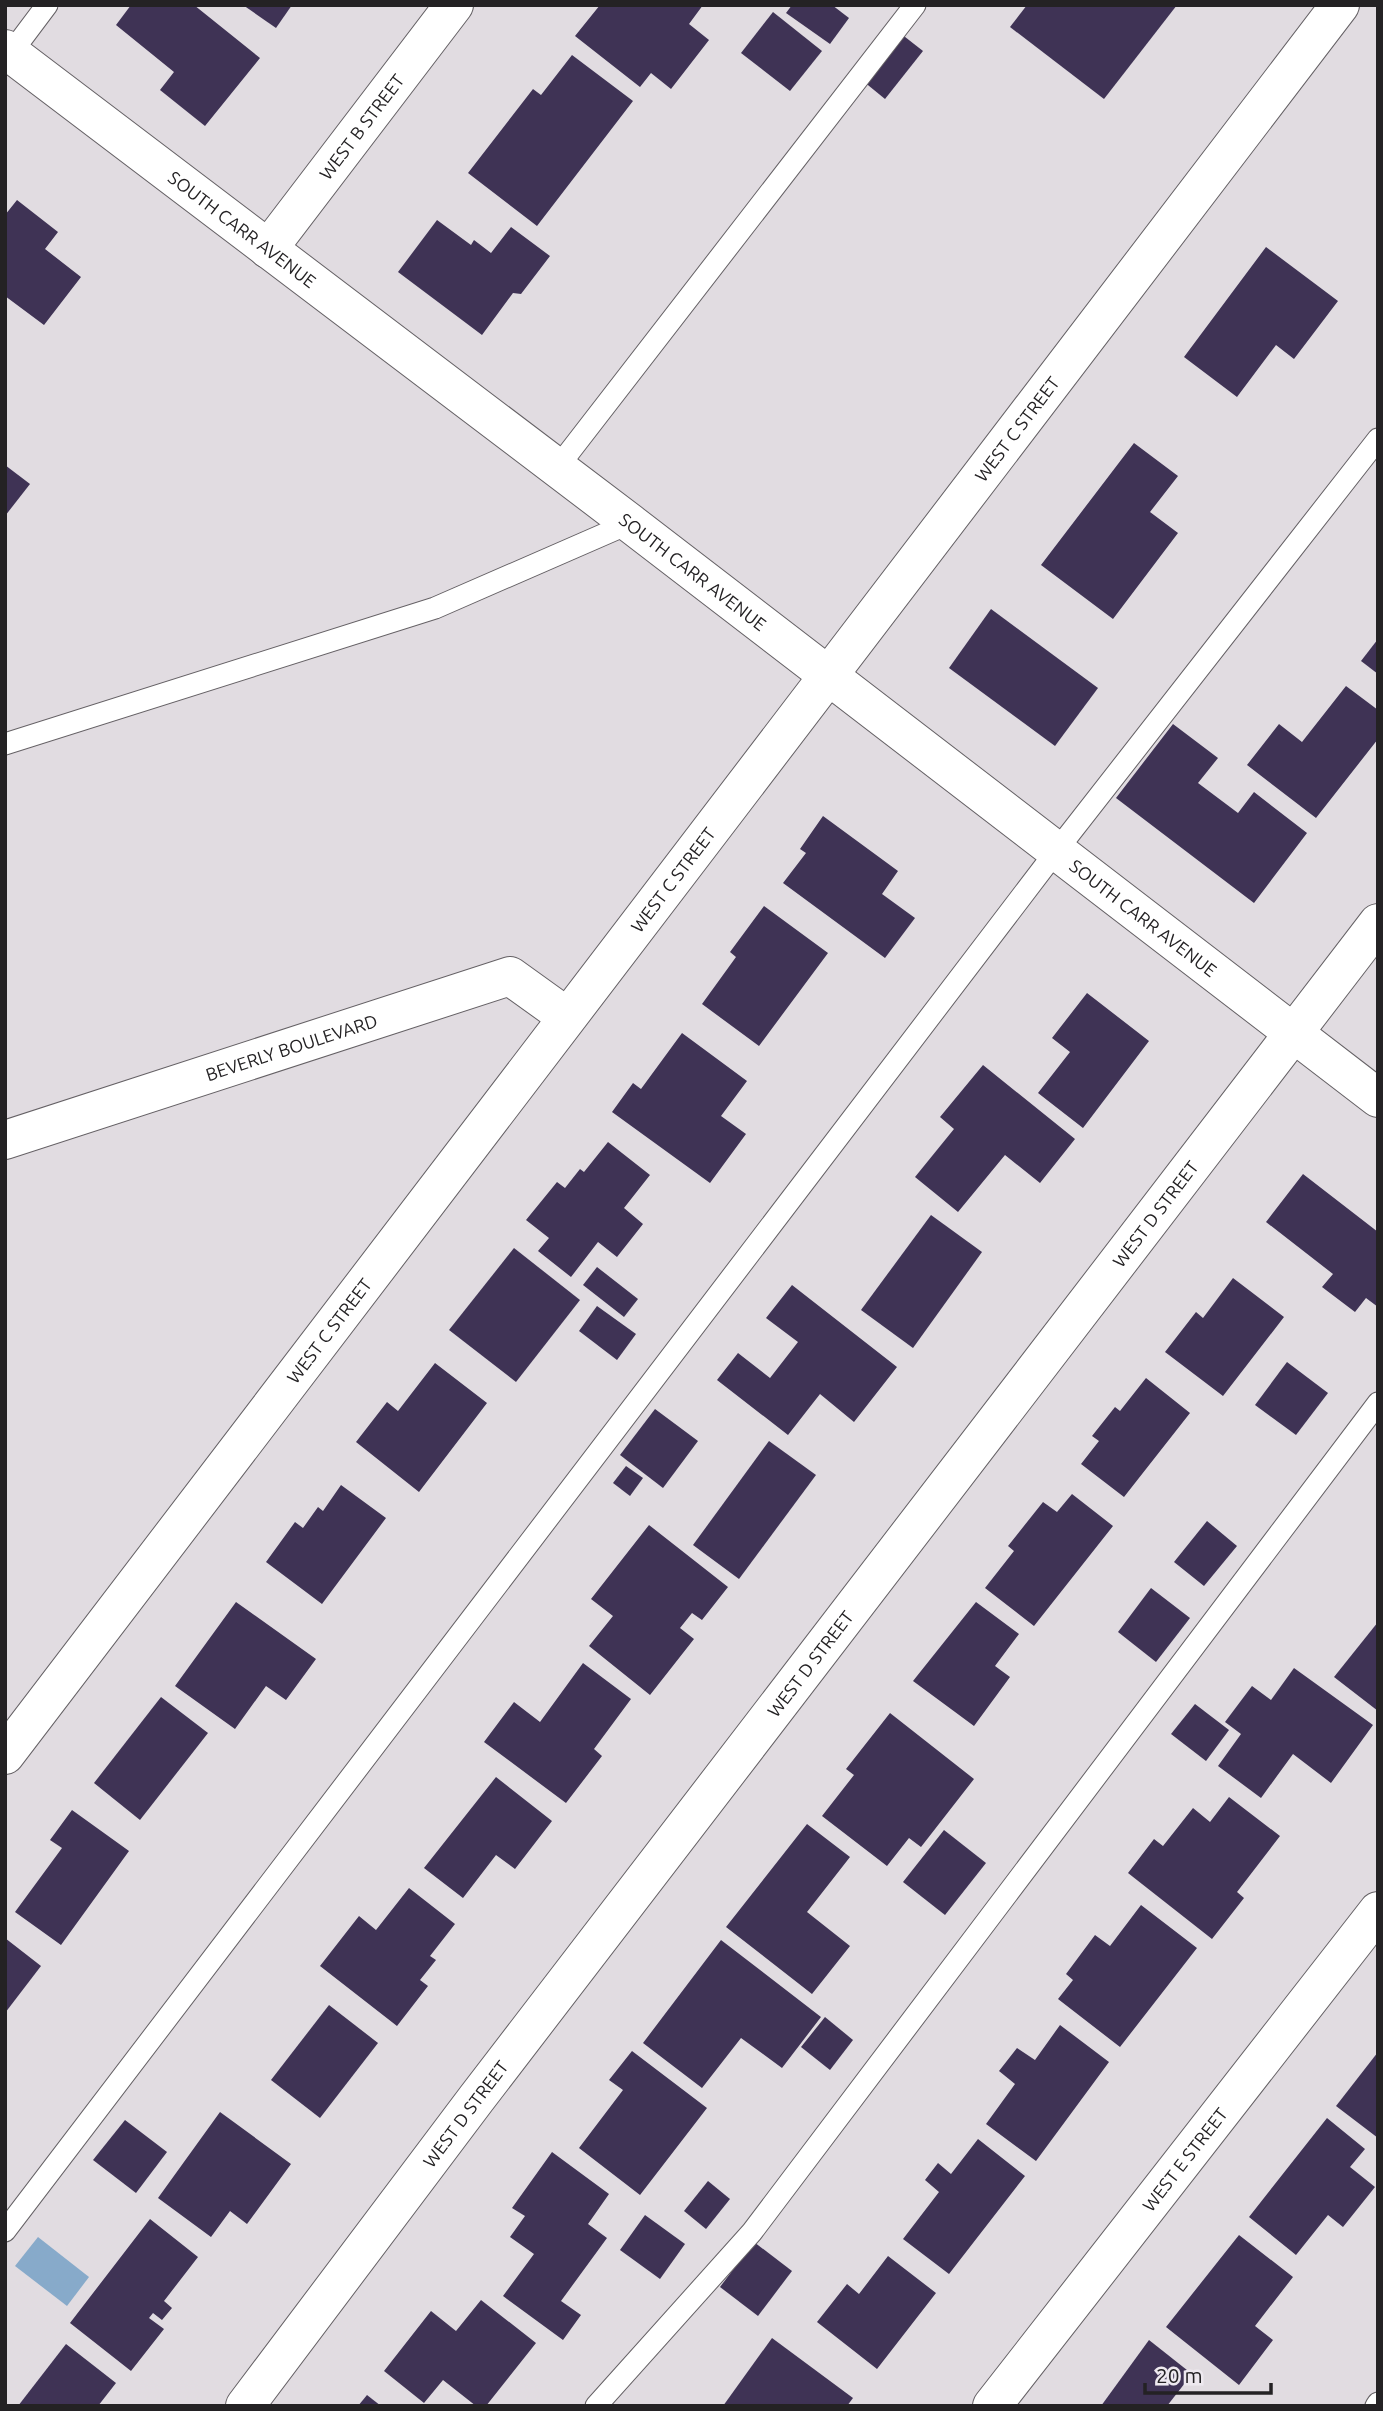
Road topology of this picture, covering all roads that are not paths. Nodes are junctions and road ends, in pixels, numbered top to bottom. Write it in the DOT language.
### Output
graph roads {
  1 [pos="47,5"];
  2 [pos="454,5"];
  3 [pos="915,5"];
  4 [pos="1340,5"];
  5 [pos="8,51"];
  6 [pos="268,249"];
  7 [pos="1378,439"];
  8 [pos="557,468"];
  9 [pos="631,523"];
  10 [pos="828,674"];
  11 [pos="5,744"];
  12 [pos="1056,850"];
  13 [pos="1378,923"];
  14 [pos="567,1017"];
  15 [pos="1293,1033"];
  16 [pos="1378,1098"];
  17 [pos="5,1140"];
  18 [pos="1378,1403"];
  19 [pos="5,1755"];
  20 [pos="1378,1911"];
  21 [pos="5,2231"];
  22 [pos="245,2406"];
  23 [pos="596,2406"];
  24 [pos="992,2406"];
  1 -- 5 [label="lane"];
  2 -- 6 [label="street, WEST B STREET"];
  3 -- 8 [label="lane"];
  4 -- 10 [label="street, WEST C STREET"];
  5 -- 6 [label="street, SOUTH CARR AVENUE"];
  6 -- 8 [label="street, SOUTH CARR AVENUE"];
  7 -- 12 [label="lane"];
  8 -- 9 [label="street, SOUTH CARR AVENUE"];
  9 -- 10 [label="street, SOUTH CARR AVENUE"];
  9 -- 11 [label="lane"];
  10 -- 12 [label="street, SOUTH CARR AVENUE"];
  10 -- 14 [label="street, WEST C STREET"];
  12 -- 15 [label="street, SOUTH CARR AVENUE"];
  12 -- 21 [label="lane"];
  13 -- 15 [label="street, WEST D STREET"];
  14 -- 17 [label="street, BEVERLY BOULEVARD"];
  14 -- 19 [label="street, WEST C STREET"];
  15 -- 16 [label="street, SOUTH CARR AVENUE"];
  15 -- 22 [label="street, WEST D STREET"];
  18 -- 23 [label="lane"];
  20 -- 24 [label="street, WEST E STREET"];
}
